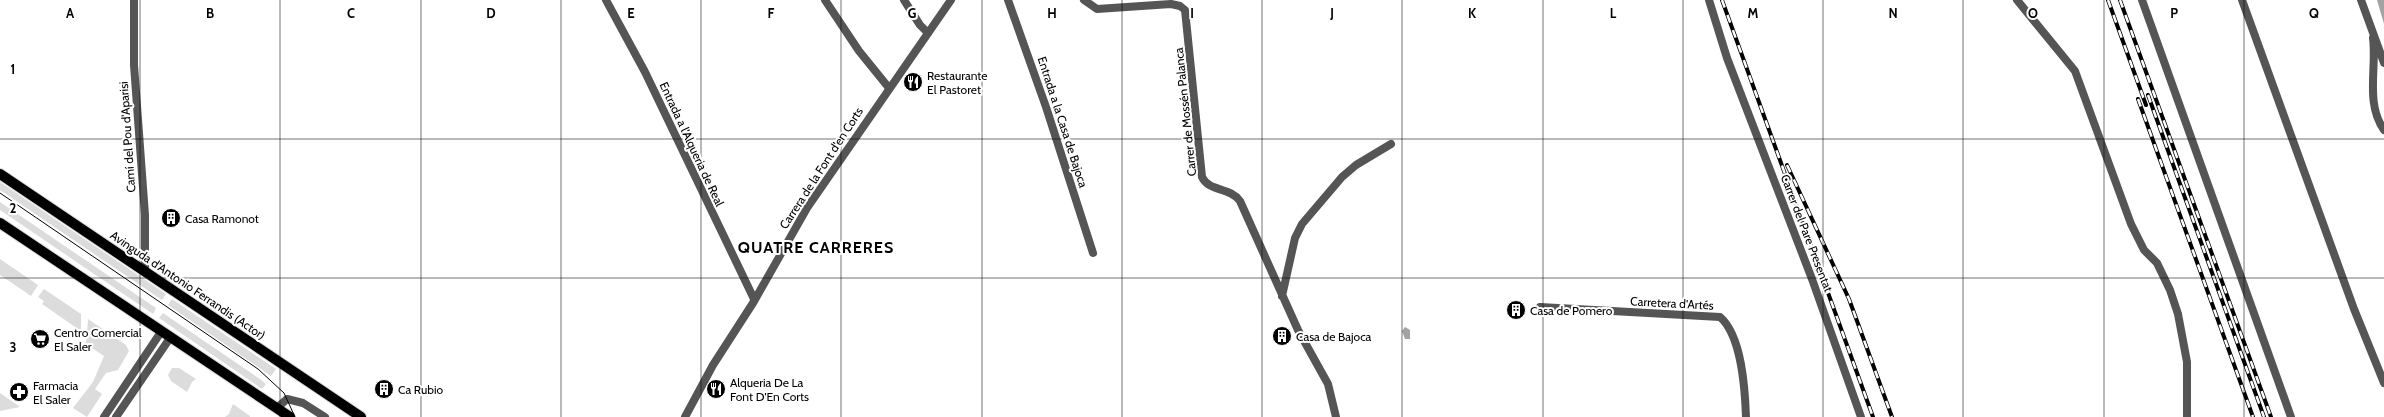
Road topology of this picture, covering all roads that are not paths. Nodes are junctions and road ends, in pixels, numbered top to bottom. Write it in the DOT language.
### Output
graph roads {
  1 [pos="134,0"];
  2 [pos="606,0"];
  3 [pos="825,0"];
  4 [pos="904,0"];
  5 [pos="951,0"];
  6 [pos="1008,0"];
  7 [pos="1084,0"];
  8 [pos="1709,0"];
  9 [pos="2017,0"];
  10 [pos="2142,0"];
  11 [pos="2242,0"];
  12 [pos="2361,0"];
  13 [pos="928,33"];
  14 [pos="2374,38"];
  15 [pos="2384,63"];
  16 [pos="889,88"];
  17 [pos="2384,130"];
  18 [pos="1391,144"];
  19 [pos="0,174"];
  20 [pos="0,223"];
  21 [pos="1093,253"];
  22 [pos="145,271"];
  23 [pos="1282,296"];
  24 [pos="754,299"];
  25 [pos="1540,307"];
  26 [pos="161,332"];
  27 [pos="170,338"];
  28 [pos="2384,383"];
  29 [pos="277,408"];
  30 [pos="104,417"];
  31 [pos="116,417"];
  32 [pos="290,417"];
  33 [pos="325,417"];
  34 [pos="361,417"];
  35 [pos="685,417"];
  36 [pos="1336,417"];
  37 [pos="1746,417"];
  38 [pos="1860,417"];
  39 [pos="2187,417"];
  40 [pos="2291,417"];
  1 -- 22 [label="street, Camí del Pou d'Aparisi"];
  2 -- 24 [label="street, Entrada a l'Alqueria de Real"];
  3 -- 16 [label="street"];
  4 -- 13 [label="street"];
  5 -- 13 [label="street, Carrera de la Font d'en Corts"];
  6 -- 21 [label="street, Entrada a la Casa de Bajoca"];
  7 -- 23 [label="street, Carrer de Mossén Palanca"];
  8 -- 38 [label="street, Carrer del Pare Presentat"];
  9 -- 39 [label="street"];
  10 -- 40 [label="street"];
  11 -- 28 [label="street"];
  12 -- 14 [label="street"];
  13 -- 16 [label="street, Carrera de la Font d'en Corts"];
  14 -- 15 [label="street"];
  14 -- 17 [label="street"];
  16 -- 24 [label="street, Carrera de la Font d'en Corts"];
  18 -- 23 [label="street"];
  19 -- 22 [label="main road, Avinguda d'Antonio Ferrandis (Actor)"];
  20 -- 26 [label="main road"];
  22 -- 34 [label="main road, Avinguda d'Antonio Ferrandis (Actor)"];
  23 -- 36 [label="street, Carrer de Mossén Palanca"];
  24 -- 35 [label="street, Carrera de la Font d'en Corts"];
  25 -- 37 [label="street, Carretera d'Artés"];
  26 -- 27 [label="main road"];
  26 -- 30 [label="street"];
  27 -- 29 [label="main road"];
  27 -- 31 [label="street"];
  29 -- 32 [label="main road"];
  29 -- 33 [label="street"];
}
